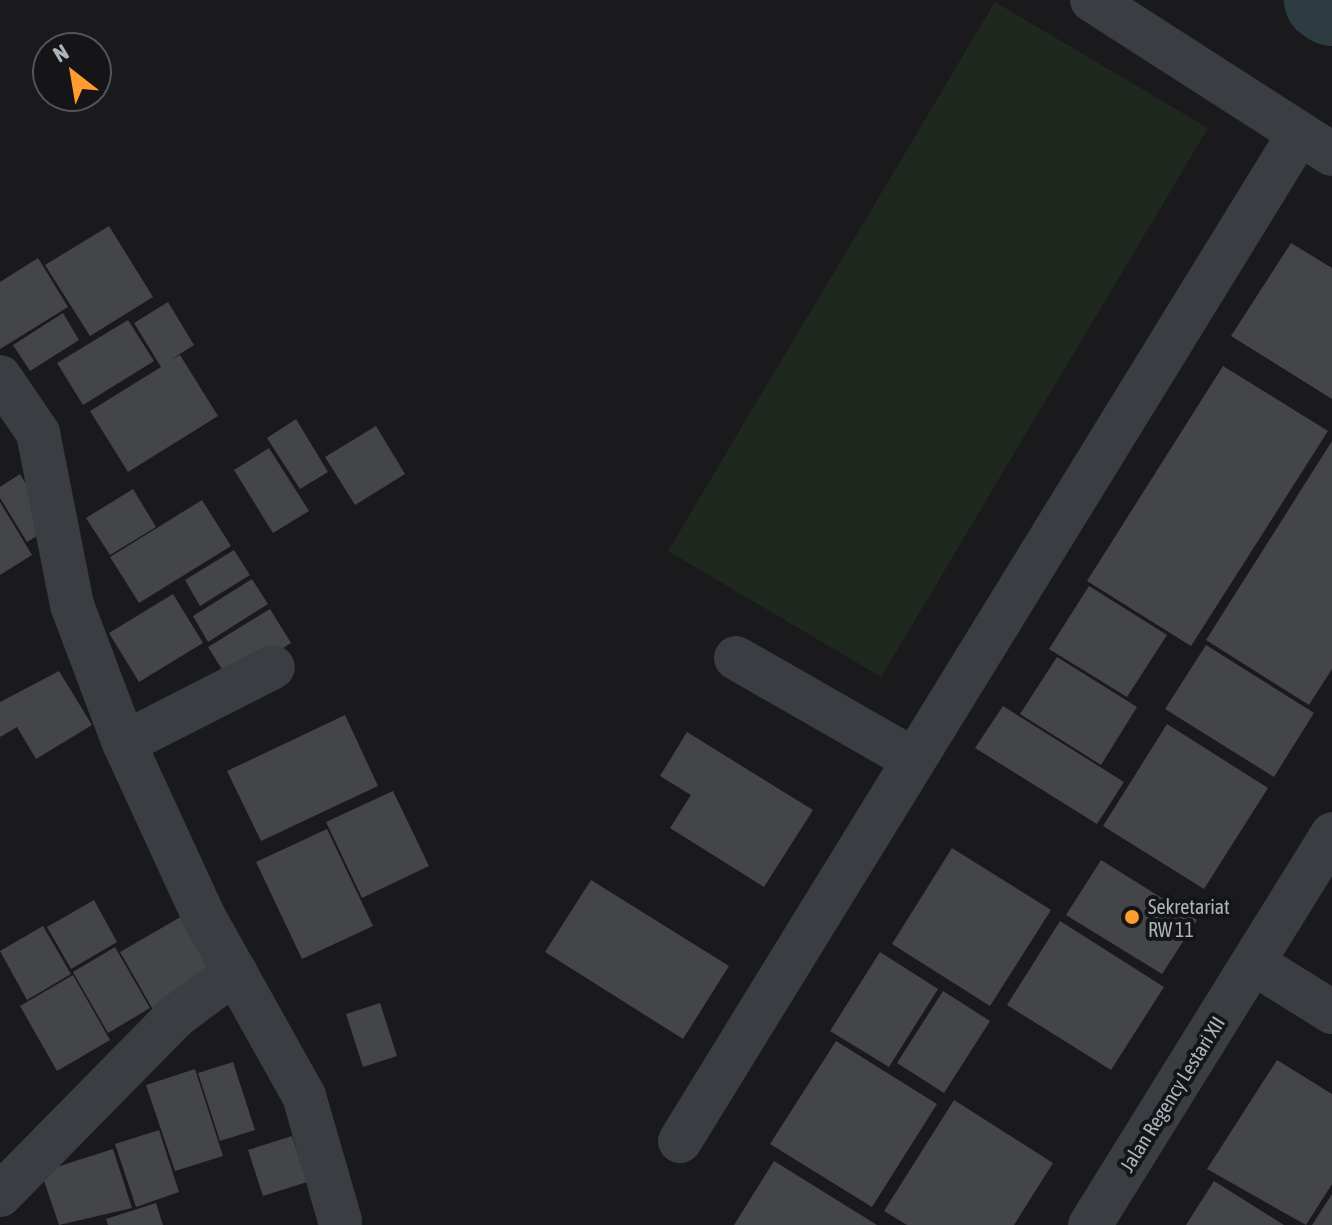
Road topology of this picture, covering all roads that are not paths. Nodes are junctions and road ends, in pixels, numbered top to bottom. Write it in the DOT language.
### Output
graph roads {
  1 [pos="1092,0"];
  2 [pos="1315,144"];
  3 [pos="0,377"];
  4 [pos="736,658"];
  5 [pos="273,667"];
  6 [pos="124,743"];
  7 [pos="912,759"];
  8 [pos="1332,834"];
  9 [pos="1255,964"];
  10 [pos="235,972"];
  11 [pos="1332,1012"];
  12 [pos="680,1141"];
  13 [pos="0,1195"];
  14 [pos="340,1221"];
  15 [pos="1090,1225"];
  1 -- 2 [label="street"];
  2 -- 7 [label="street"];
  3 -- 6 [label="street"];
  4 -- 7 [label="street"];
  5 -- 6 [label="street"];
  6 -- 10 [label="street"];
  7 -- 12 [label="street"];
  8 -- 9 [label="street, Jalan Regency Lestari XII"];
  9 -- 11 [label="street"];
  9 -- 15 [label="street, Jalan Regency Lestari XII"];
  10 -- 13 [label="street"];
  10 -- 14 [label="street"];
}
